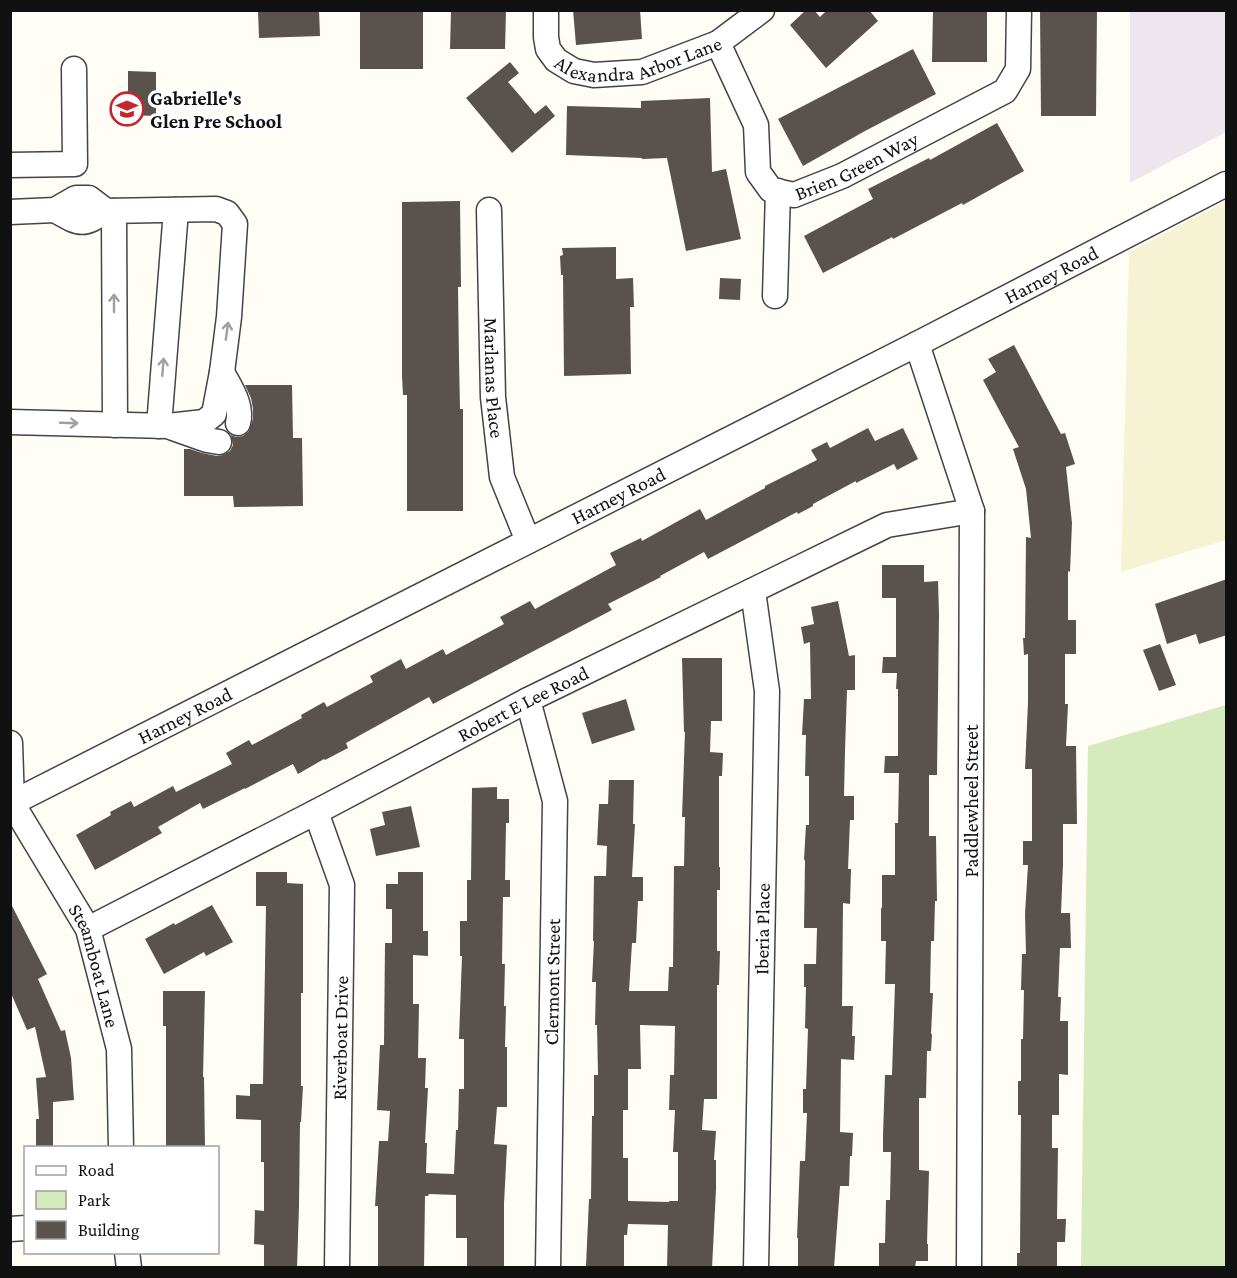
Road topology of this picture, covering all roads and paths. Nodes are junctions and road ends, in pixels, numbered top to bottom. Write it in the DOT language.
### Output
graph roads {
  1 [pos="546,10"];
  2 [pos="762,10"];
  3 [pos="1019,10"];
  4 [pos="718,43"];
  5 [pos="74,69"];
  6 [pos="10,165"];
  7 [pos="1227,184"];
  8 [pos="778,191"];
  9 [pos="176,210"];
  10 [pos="489,210"];
  11 [pos="110,211"];
  12 [pos="10,212"];
  13 [pos="775,296"];
  14 [pos="917,344"];
  15 [pos="222,372"];
  16 [pos="10,422"];
  17 [pos="238,423"];
  18 [pos="115,425"];
  19 [pos="163,426"];
  20 [pos="219,442"];
  21 [pos="972,511"];
  22 [pos="528,541"];
  23 [pos="753,591"];
  24 [pos="528,700"];
  25 [pos="10,743"];
  26 [pos="11,803"];
  27 [pos="316,812"];
  28 [pos="88,929"];
  29 [pos="121,1146"];
  30 [pos="338,1268"];
  31 [pos="548,1268"];
  32 [pos="756,1268"];
  33 [pos="969,1268"];
  1 -- 4 [label="street, Alexandra Arbor Lane"];
  2 -- 4 [label="street, Alexandra Arbor Lane"];
  3 -- 8 [label="street, Brien Green Way"];
  4 -- 8 [label="street, Brien Green Way"];
  5 -- 6 [label="street"];
  7 -- 14 [label="street, Harney Road"];
  8 -- 13 [label="street"];
  9 -- 11 [label="street"];
  15 -- 9 [label="street, one-way"];
  19 -- 9 [label="street, one-way"];
  10 -- 22 [label="street, Marlanas Place"];
  11 -- 12 [label="street"];
  18 -- 11 [label="street, one-way"];
  14 -- 21 [label="street, Paddlewheel Street"];
  14 -- 22 [label="street, Harney Road"];
  15 -- 17 [label="street"];
  15 -- 19 [label="street"];
  16 -- 18 [label="street, one-way"];
  18 -- 19 [label="street"];
  19 -- 20 [label="street"];
  21 -- 23 [label="street, Robert E Lee Road"];
  21 -- 33 [label="street, Paddlewheel Street"];
  22 -- 26 [label="street, Harney Road"];
  23 -- 24 [label="street, Robert E Lee Road"];
  23 -- 32 [label="street, Iberia Place"];
  24 -- 27 [label="street, Robert E Lee Road"];
  24 -- 31 [label="street, Clermont Street"];
  25 -- 26 [label="street"];
  26 -- 28 [label="street, Steamboat Lane"];
  27 -- 28 [label="street, Robert E Lee Road"];
  27 -- 30 [label="street, Riverboat Drive"];
  28 -- 29 [label="street, Steamboat Lane"];
}
